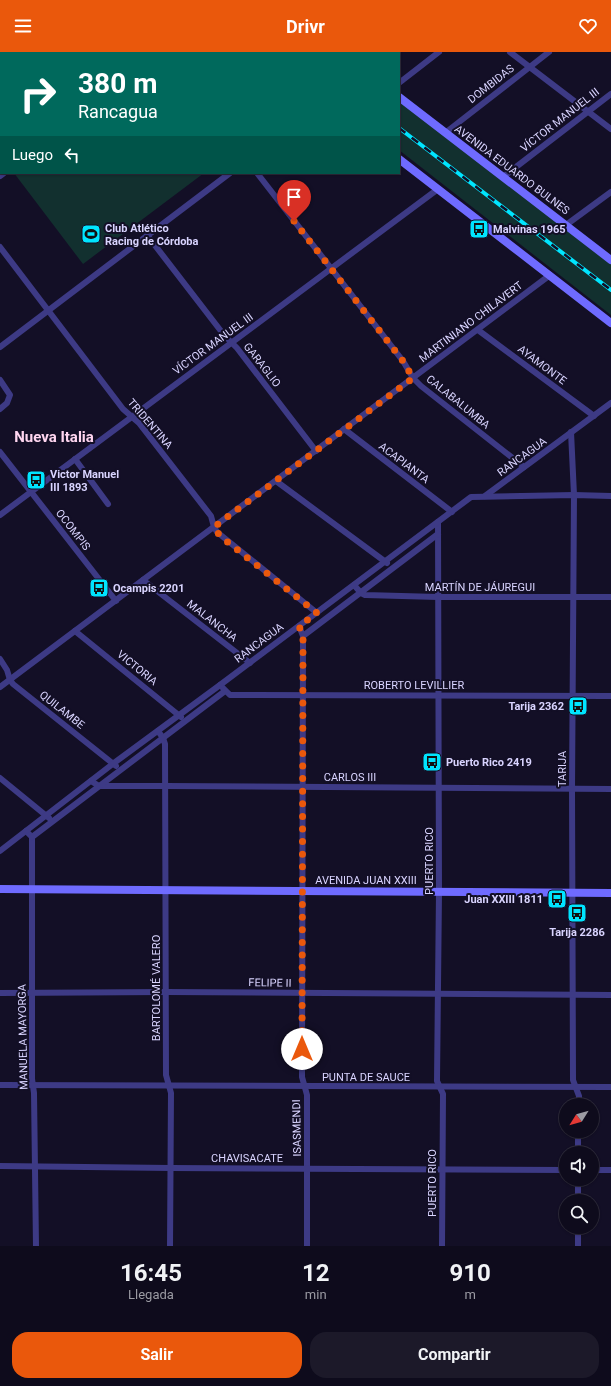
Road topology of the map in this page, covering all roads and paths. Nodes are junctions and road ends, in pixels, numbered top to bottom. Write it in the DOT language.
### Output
graph roads {
  1 [pos="439,52"];
  2 [pos="510,52"];
  3 [pos="549,52"];
  4 [pos="530,67"];
  5 [pos="400,82"];
  6 [pos="611,94"];
  7 [pos="400,97"];
  8 [pos="588,111"];
  9 [pos="611,129"];
  10 [pos="445,133"];
  11 [pos="400,160"];
  12 [pos="229,174"];
  13 [pos="258,174"];
  14 [pos="502,177"];
  15 [pos="438,189"];
  16 [pos="611,192"];
  17 [pos="566,225"];
  18 [pos="147,235"];
  19 [pos="0,246"];
  20 [pos="611,260"];
  21 [pos="331,269"];
  22 [pos="550,275"];
  23 [pos="49,309"];
  24 [pos="611,323"];
  25 [pos="478,330"];
  26 [pos="232,343"];
  27 [pos="0,346"];
  28 [pos="413,378"];
  29 [pos="0,380"];
  30 [pos="611,403"];
  31 [pos="0,408"];
  32 [pos="594,416"];
  33 [pos="131,417"];
  34 [pos="344,430"];
  35 [pos="572,432"];
  36 [pos="316,451"];
  37 [pos="0,452"];
  38 [pos="75,459"];
  39 [pos="524,467"];
  40 [pos="276,481"];
  41 [pos="31,492"];
  42 [pos="574,495"];
  43 [pos="485,496"];
  44 [pos="611,496"];
  45 [pos="108,504"];
  46 [pos="452,512"];
  47 [pos="0,515"];
  48 [pos="438,522"];
  49 [pos="214,527"];
  50 [pos="438,534"];
  51 [pos="385,562"];
  52 [pos="392,569"];
  53 [pos="143,580"];
  54 [pos="354,585"];
  55 [pos="360,593"];
  56 [pos="438,597"];
  57 [pos="572,597"];
  58 [pos="611,597"];
  59 [pos="116,601"];
  60 [pos="317,613"];
  61 [pos="299,626"];
  62 [pos="75,631"];
  63 [pos="303,636"];
  64 [pos="0,659"];
  65 [pos="250,663"];
  66 [pos="10,680"];
  67 [pos="220,685"];
  68 [pos="0,687"];
  69 [pos="225,691"];
  70 [pos="438,695"];
  71 [pos="302,696"];
  72 [pos="572,696"];
  73 [pos="611,696"];
  74 [pos="180,715"];
  75 [pos="185,721"];
  76 [pos="158,731"];
  77 [pos="163,738"];
  78 [pos="114,763"];
  79 [pos="120,770"];
  80 [pos="0,778"];
  81 [pos="91,781"];
  82 [pos="99,786"];
  83 [pos="166,786"];
  84 [pos="302,787"];
  85 [pos="438,788"];
  86 [pos="572,789"];
  87 [pos="611,789"];
  88 [pos="46,815"];
  89 [pos="52,822"];
  90 [pos="26,831"];
  91 [pos="32,837"];
  92 [pos="0,851"];
  93 [pos="0,889"];
  94 [pos="31,889"];
  95 [pos="165,890"];
  96 [pos="302,891"];
  97 [pos="439,892"];
  98 [pos="573,893"];
  99 [pos="611,893"];
  100 [pos="166,992"];
  101 [pos="0,993"];
  102 [pos="438,993"];
  103 [pos="32,994"];
  104 [pos="302,994"];
  105 [pos="574,995"];
  106 [pos="611,995"];
  107 [pos="0,1085"];
  108 [pos="33,1085"];
  109 [pos="169,1086"];
  110 [pos="305,1086"];
  111 [pos="440,1087"];
  112 [pos="576,1087"];
  113 [pos="611,1087"];
  114 [pos="579,1098"];
  115 [pos="0,1166"];
  116 [pos="36,1166"];
  117 [pos="171,1168"];
  118 [pos="308,1169"];
  119 [pos="442,1169"];
  120 [pos="559,1170"];
  121 [pos="599,1170"];
  122 [pos="611,1170"];
  123 [pos="578,1234"];
  124 [pos="36,1246"];
  125 [pos="170,1246"];
  126 [pos="307,1246"];
  127 [pos="442,1246"];
  128 [pos="578,1246"];
  1 -- 5 [label="street"];
  2 -- 4 [label="street"];
  3 -- 4 [label="street, DOMBIDAS"];
  4 -- 8 [label="street"];
  4 -- 10 [label="street, DOMBIDAS"];
  6 -- 8 [label="street, VÍCTOR MANUEL III"];
  7 -- 10 [label="main road, AVENIDA EDUARDO BULNES"];
  8 -- 9 [label="street"];
  8 -- 14 [label="street, VÍCTOR MANUEL III"];
  10 -- 14 [label="main road, AVENIDA EDUARDO BULNES"];
  11 -- 15 [label="main road"];
  12 -- 18 [label="street"];
  13 -- 21 [label="street, CALABALUMBA"];
  14 -- 17 [label="main road, AVENIDA EDUARDO BULNES"];
  15 -- 21 [label="street, VÍCTOR MANUEL III"];
  15 -- 22 [label="main road"];
  16 -- 17 [label="street"];
  17 -- 20 [label="main road, AVENIDA EDUARDO BULNES"];
  18 -- 23 [label="street"];
  18 -- 26 [label="street, GARAGLIO"];
  19 -- 23 [label="street, TRIDENTINA"];
  21 -- 26 [label="street, VÍCTOR MANUEL III"];
  21 -- 28 [label="street, CALABALUMBA"];
  22 -- 24 [label="main road"];
  22 -- 25 [label="street, MARTINIANO CHILAVERT"];
  23 -- 27 [label="street"];
  23 -- 33 [label="street, TRIDENTINA"];
  25 -- 28 [label="street, MARTINIANO CHILAVERT"];
  25 -- 32 [label="street, AYAMONTE"];
  26 -- 33 [label="street, VÍCTOR MANUEL III"];
  26 -- 36 [label="street, GARAGLIO"];
  28 -- 34 [label="street, MARTINIANO CHILAVERT"];
  28 -- 39 [label="street, CALABALUMBA"];
  29 -- 31 [label="street"];
  30 -- 32 [label="street, RANCAGUA"];
  32 -- 35 [label="street, RANCAGUA"];
  33 -- 38 [label="street, VÍCTOR MANUEL III"];
  33 -- 49 [label="street, TRIDENTINA"];
  34 -- 36 [label="street, MARTINIANO CHILAVERT"];
  34 -- 46 [label="street, ACAPIANTA"];
  35 -- 39 [label="street, RANCAGUA"];
  35 -- 42 [label="street, TARIJA"];
  36 -- 40 [label="street, MARTINIANO CHILAVERT"];
  37 -- 41 [label="street, OCOMPIS"];
  38 -- 41 [label="street, VÍCTOR MANUEL III"];
  38 -- 45 [label="street"];
  39 -- 43 [label="street, RANCAGUA"];
  40 -- 49 [label="street, MARTINIANO CHILAVERT"];
  40 -- 51 [label="street"];
  41 -- 47 [label="street, VÍCTOR MANUEL III"];
  41 -- 59 [label="street, OCOMPIS"];
  42 -- 43 [label="street"];
  42 -- 44 [label="street"];
  42 -- 57 [label="street, TARIJA"];
  43 -- 46 [label="street, RANCAGUA"];
  46 -- 48 [label="street, RANCAGUA"];
  48 -- 50 [label="street, PUERTO RICO"];
  48 -- 51 [label="street, RANCAGUA"];
  49 -- 53 [label="street, MARTINIANO CHILAVERT"];
  49 -- 60 [label="street, TRIDENTINA"];
  50 -- 52 [label="street"];
  50 -- 56 [label="street, PUERTO RICO"];
  51 -- 52 [label="street"];
  51 -- 54 [label="street, RANCAGUA"];
  52 -- 55 [label="street"];
  53 -- 59 [label="street, MARTINIANO CHILAVERT"];
  53 -- 65 [label="street, MALANCHA"];
  54 -- 55 [label="street"];
  54 -- 60 [label="street, RANCAGUA"];
  55 -- 56 [label="street, MARTÍN DE JÁUREGUI"];
  55 -- 63 [label="street"];
  56 -- 57 [label="street, MARTÍN DE JÁUREGUI"];
  56 -- 70 [label="street, PUERTO RICO"];
  57 -- 58 [label="street, MARTÍN DE JÁUREGUI"];
  57 -- 72 [label="street, TARIJA"];
  59 -- 62 [label="street, MARTINIANO CHILAVERT"];
  60 -- 61 [label="street, RANCAGUA"];
  61 -- 63 [label="street, ISASMENDI"];
  61 -- 65 [label="street, RANCAGUA"];
  62 -- 66 [label="street, MARTINIANO CHILAVERT"];
  62 -- 74 [label="street, VICTORIA"];
  63 -- 71 [label="street, ISASMENDI"];
  64 -- 66 [label="street, QUILAMBE"];
  65 -- 67 [label="street, RANCAGUA"];
  66 -- 68 [label="street, MARTINIANO CHILAVERT"];
  66 -- 78 [label="street, QUILAMBE"];
  67 -- 69 [label="street"];
  67 -- 74 [label="street, RANCAGUA"];
  69 -- 71 [label="street, ROBERTO LEVILLIER"];
  69 -- 75 [label="street"];
  70 -- 71 [label="street, ROBERTO LEVILLIER"];
  70 -- 72 [label="street, ROBERTO LEVILLIER"];
  70 -- 85 [label="street, PUERTO RICO"];
  71 -- 84 [label="street, ISASMENDI"];
  72 -- 73 [label="street, ROBERTO LEVILLIER"];
  72 -- 86 [label="street, TARIJA"];
  74 -- 75 [label="street, VICTORIA"];
  74 -- 76 [label="street, RANCAGUA"];
  75 -- 77 [label="street"];
  76 -- 77 [label="street, BARTOLOMÉ VALERO"];
  76 -- 78 [label="street, RANCAGUA"];
  77 -- 79 [label="street"];
  77 -- 83 [label="street, BARTOLOMÉ VALERO"];
  78 -- 79 [label="street, QUILAMBE"];
  78 -- 81 [label="street, RANCAGUA"];
  79 -- 82 [label="street"];
  80 -- 88 [label="street"];
  81 -- 82 [label="street"];
  81 -- 88 [label="street, RANCAGUA"];
  82 -- 83 [label="street, CARLOS III"];
  82 -- 89 [label="street"];
  83 -- 84 [label="street, CARLOS III"];
  83 -- 95 [label="street, BARTOLOMÉ VALERO"];
  84 -- 85 [label="street, CARLOS III"];
  84 -- 96 [label="street, ISASMENDI"];
  85 -- 86 [label="street, CARLOS III"];
  85 -- 97 [label="street, PUERTO RICO"];
  86 -- 87 [label="street, CARLOS III"];
  86 -- 98 [label="street, TARIJA"];
  88 -- 89 [label="street"];
  88 -- 90 [label="street, RANCAGUA"];
  89 -- 91 [label="street"];
  90 -- 91 [label="street"];
  90 -- 92 [label="street, RANCAGUA"];
  91 -- 94 [label="street, MANUELA MAYORGA"];
  93 -- 94 [label="main road, AVENIDA JUAN XXIII"];
  94 -- 95 [label="main road, AVENIDA JUAN XXIII"];
  94 -- 103 [label="street, MANUELA MAYORGA"];
  95 -- 96 [label="main road, AVENIDA JUAN XXIII"];
  95 -- 100 [label="street, BARTOLOMÉ VALERO"];
  96 -- 97 [label="main road, AVENIDA JUAN XXIII"];
  96 -- 104 [label="street, ISASMENDI"];
  97 -- 98 [label="main road, AVENIDA JUAN XXIII"];
  97 -- 102 [label="street, PUERTO RICO"];
  98 -- 99 [label="main road, AVENIDA JUAN XXIII"];
  98 -- 105 [label="street, TARIJA"];
  100 -- 103 [label="street, FELIPE II"];
  100 -- 104 [label="street, FELIPE II"];
  100 -- 109 [label="street, BARTOLOMÉ VALERO"];
  101 -- 103 [label="street, FELIPE II"];
  102 -- 104 [label="street, FELIPE II"];
  102 -- 105 [label="street, FELIPE II"];
  102 -- 111 [label="street, PUERTO RICO"];
  103 -- 108 [label="street, MANUELA MAYORGA"];
  104 -- 110 [label="street, ISASMENDI"];
  105 -- 106 [label="street, FELIPE II"];
  105 -- 112 [label="street, TARIJA"];
  107 -- 108 [label="street, PUNTA DE SAUCE"];
  108 -- 109 [label="street, PUNTA DE SAUCE"];
  108 -- 116 [label="street, MANUELA MAYORGA"];
  109 -- 110 [label="street, PUNTA DE SAUCE"];
  109 -- 117 [label="street, BARTOLOMÉ VALERO"];
  110 -- 111 [label="street, PUNTA DE SAUCE"];
  110 -- 118 [label="street, ISASMENDI"];
  111 -- 112 [label="street, PUNTA DE SAUCE"];
  111 -- 119 [label="street, PUERTO RICO"];
  112 -- 113 [label="street, PUNTA DE SAUCE"];
  112 -- 114 [label="street, TARIJA"];
  115 -- 116 [label="street, CHAVISACATE"];
  116 -- 117 [label="street, CHAVISACATE"];
  116 -- 124 [label="street, MANUELA MAYORGA"];
  117 -- 118 [label="street, CHAVISACATE"];
  117 -- 125 [label="street, BARTOLOMÉ VALERO"];
  118 -- 119 [label="street, CHAVISACATE"];
  118 -- 126 [label="street, ISASMENDI"];
  119 -- 120 [label="street, CHAVISACATE"];
  119 -- 127 [label="street, PUERTO RICO"];
  121 -- 122 [label="street"];
  123 -- 128 [label="street"];
}
